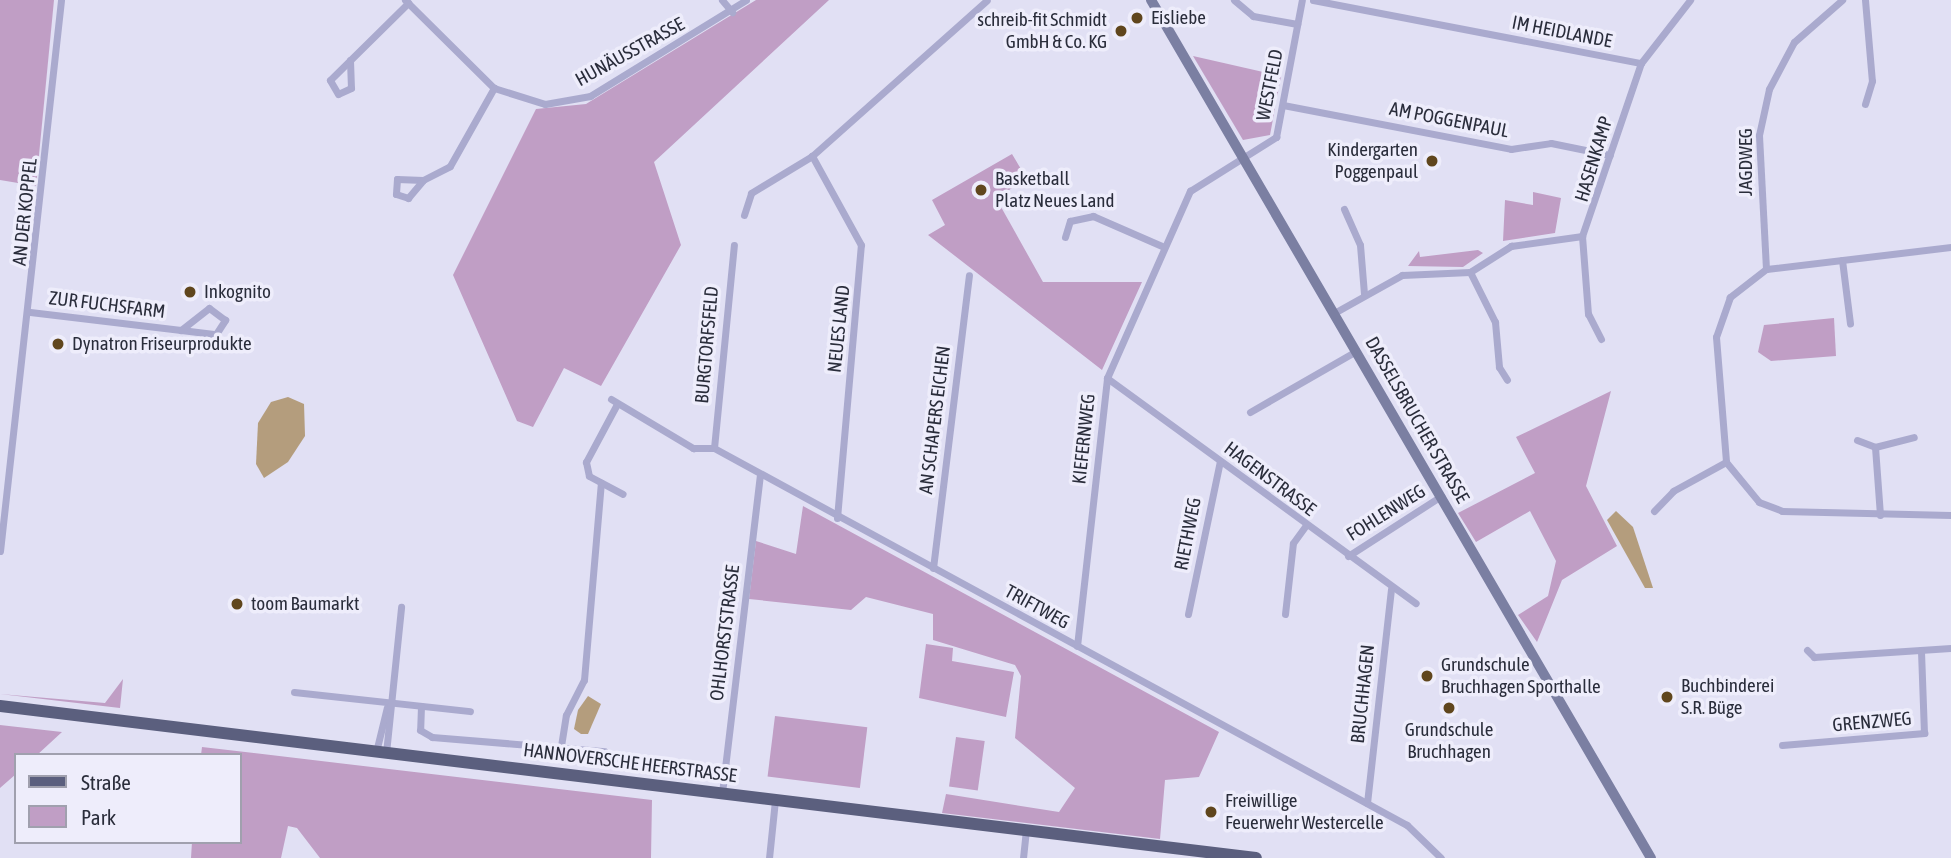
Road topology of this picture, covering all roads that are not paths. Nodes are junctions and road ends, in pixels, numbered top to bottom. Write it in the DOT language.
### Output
graph roads {
  1 [pos="61,0"];
  2 [pos="722,0"];
  3 [pos="746,0"];
  4 [pos="987,0"];
  5 [pos="1151,0"];
  6 [pos="1234,0"];
  7 [pos="1302,0"];
  8 [pos="1313,0"];
  9 [pos="1689,0"];
  10 [pos="1842,0"];
  11 [pos="1865,0"];
  12 [pos="407,2"];
  13 [pos="732,12"];
  14 [pos="1297,24"];
  15 [pos="350,60"];
  16 [pos="1641,63"];
  17 [pos="494,88"];
  18 [pos="1865,104"];
  19 [pos="1283,105"];
  20 [pos="1610,155"];
  21 [pos="812,156"];
  22 [pos="1244,160"];
  23 [pos="423,180"];
  24 [pos="1344,209"];
  25 [pos="744,215"];
  26 [pos="1582,236"];
  27 [pos="1065,237"];
  28 [pos="734,245"];
  29 [pos="1164,247"];
  30 [pos="1951,247"];
  31 [pos="1843,260"];
  32 [pos="1766,269"];
  33 [pos="1470,272"];
  34 [pos="969,275"];
  35 [pos="1364,294"];
  36 [pos="30,312"];
  37 [pos="1334,313"];
  38 [pos="1850,323"];
  39 [pos="181,330"];
  40 [pos="1601,339"];
  41 [pos="1356,351"];
  42 [pos="1107,378"];
  43 [pos="1507,380"];
  44 [pos="1250,412"];
  45 [pos="1914,437"];
  46 [pos="1857,440"];
  47 [pos="1875,447"];
  48 [pos="714,448"];
  49 [pos="1220,461"];
  50 [pos="1726,462"];
  51 [pos="760,475"];
  52 [pos="601,482"];
  53 [pos="623,494"];
  54 [pos="1441,496"];
  55 [pos="1654,511"];
  56 [pos="1880,515"];
  57 [pos="1951,515"];
  58 [pos="837,518"];
  59 [pos="1306,525"];
  60 [pos="0,551"];
  61 [pos="1348,556"];
  62 [pos="933,568"];
  63 [pos="1391,589"];
  64 [pos="1416,603"];
  65 [pos="401,607"];
  66 [pos="1188,614"];
  67 [pos="1285,614"];
  68 [pos="1077,646"];
  69 [pos="1951,648"];
  70 [pos="1807,650"];
  71 [pos="1921,650"];
  72 [pos="294,692"];
  73 [pos="389,703"];
  74 [pos="0,706"];
  75 [pos="421,706"];
  76 [pos="470,711"];
  77 [pos="561,746"];
  78 [pos="1782,746"];
  79 [pos="604,751"];
  80 [pos="381,753"];
  81 [pos="722,793"];
  82 [pos="775,800"];
  83 [pos="1367,803"];
  84 [pos="1026,831"];
  85 [pos="1183,854"];
  86 [pos="769,858"];
  87 [pos="1023,858"];
  88 [pos="1256,858"];
  89 [pos="1441,858"];
  90 [pos="1651,858"];
  1 -- 36 [label="street, AN DER KOPPEL"];
  2 -- 13 [label="street"];
  3 -- 13 [label="street, HUNÄUSSTRASSE"];
  4 -- 21 [label="street"];
  5 -- 22 [label="street, DASSELSBRUCHER STRASSE"];
  6 -- 14 [label="street"];
  7 -- 14 [label="street, WESTFELD"];
  8 -- 16 [label="street, IM HEIDLANDE"];
  9 -- 16 [label="street, HASENKAMP"];
  10 -- 32 [label="street, JAGDWEG"];
  11 -- 18 [label="street"];
  12 -- 15 [label="street, HUNÄUSSTRASSE"];
  12 -- 17 [label="street, HUNÄUSSTRASSE"];
  13 -- 17 [label="street, HUNÄUSSTRASSE"];
  14 -- 19 [label="street, WESTFELD"];
  15 -- 15 [label="street, HUNÄUSSTRASSE"];
  16 -- 20 [label="street, HASENKAMP"];
  17 -- 23 [label="street"];
  19 -- 20 [label="street, AM POGGENPAUL"];
  19 -- 22 [label="street, WESTFELD"];
  20 -- 26 [label="street, HASENKAMP"];
  21 -- 25 [label="street"];
  21 -- 58 [label="street, NEUES LAND"];
  22 -- 29 [label="street, KIEFERNWEG"];
  22 -- 37 [label="street, DASSELSBRUCHER STRASSE"];
  24 -- 35 [label="street"];
  26 -- 33 [label="street"];
  26 -- 40 [label="street, HASENKAMP"];
  27 -- 29 [label="street"];
  28 -- 48 [label="street, BURGTORFSFELD"];
  29 -- 42 [label="street, KIEFERNWEG"];
  30 -- 31 [label="street"];
  31 -- 32 [label="street"];
  31 -- 38 [label="street"];
  32 -- 50 [label="street"];
  33 -- 35 [label="street"];
  33 -- 43 [label="street"];
  34 -- 62 [label="street, AN SCHAPERS EICHEN"];
  35 -- 37 [label="street"];
  36 -- 39 [label="street, ZUR FUCHSFARM"];
  36 -- 60 [label="street, AN DER KOPPEL"];
  37 -- 41 [label="street, DASSELSBRUCHER STRASSE"];
  39 -- 39 [label="street, ZUR FUCHSFARM"];
  41 -- 44 [label="street"];
  41 -- 54 [label="street, DASSELSBRUCHER STRASSE"];
  42 -- 49 [label="street, HAGENSTRASSE"];
  42 -- 68 [label="street, KIEFERNWEG"];
  45 -- 47 [label="street"];
  46 -- 47 [label="street"];
  47 -- 56 [label="street"];
  48 -- 51 [label="street, TRIFTWEG"];
  48 -- 52 [label="street, TRIFTWEG"];
  49 -- 59 [label="street, HAGENSTRASSE"];
  49 -- 66 [label="street, RIETHWEG"];
  50 -- 55 [label="street"];
  50 -- 56 [label="street"];
  51 -- 58 [label="street, TRIFTWEG"];
  51 -- 81 [label="street, OHLHORSTSTRASSE"];
  52 -- 53 [label="street"];
  52 -- 77 [label="street"];
  54 -- 61 [label="street, FOHLENWEG"];
  54 -- 90 [label="street, DASSELSBRUCHER STRASSE"];
  56 -- 57 [label="street"];
  58 -- 62 [label="street, TRIFTWEG"];
  59 -- 61 [label="street, HAGENSTRASSE"];
  59 -- 67 [label="street"];
  61 -- 63 [label="street, HAGENSTRASSE"];
  62 -- 68 [label="street, TRIFTWEG"];
  63 -- 64 [label="street, HAGENSTRASSE"];
  63 -- 83 [label="street, BRUCHHAGEN"];
  65 -- 73 [label="street"];
  68 -- 83 [label="street, TRIFTWEG"];
  69 -- 71 [label="street"];
  70 -- 71 [label="street"];
  71 -- 78 [label="street, GRENZWEG"];
  72 -- 73 [label="street"];
  73 -- 75 [label="street"];
  73 -- 80 [label="street"];
  74 -- 80 [label="main road, HANNOVERSCHE HEERSTRASSE"];
  75 -- 76 [label="street"];
  75 -- 77 [label="street"];
  77 -- 79 [label="street"];
  80 -- 81 [label="main road, HANNOVERSCHE HEERSTRASSE"];
  81 -- 82 [label="main road, HANNOVERSCHE HEERSTRASSE"];
  82 -- 84 [label="main road, HANNOVERSCHE HEERSTRASSE"];
  82 -- 86 [label="street"];
  83 -- 89 [label="street, TRIFTWEG"];
  84 -- 85 [label="main road, HANNOVERSCHE HEERSTRASSE"];
  84 -- 87 [label="street"];
  85 -- 88 [label="main road, HANNOVERSCHE HEERSTRASSE"];
}
